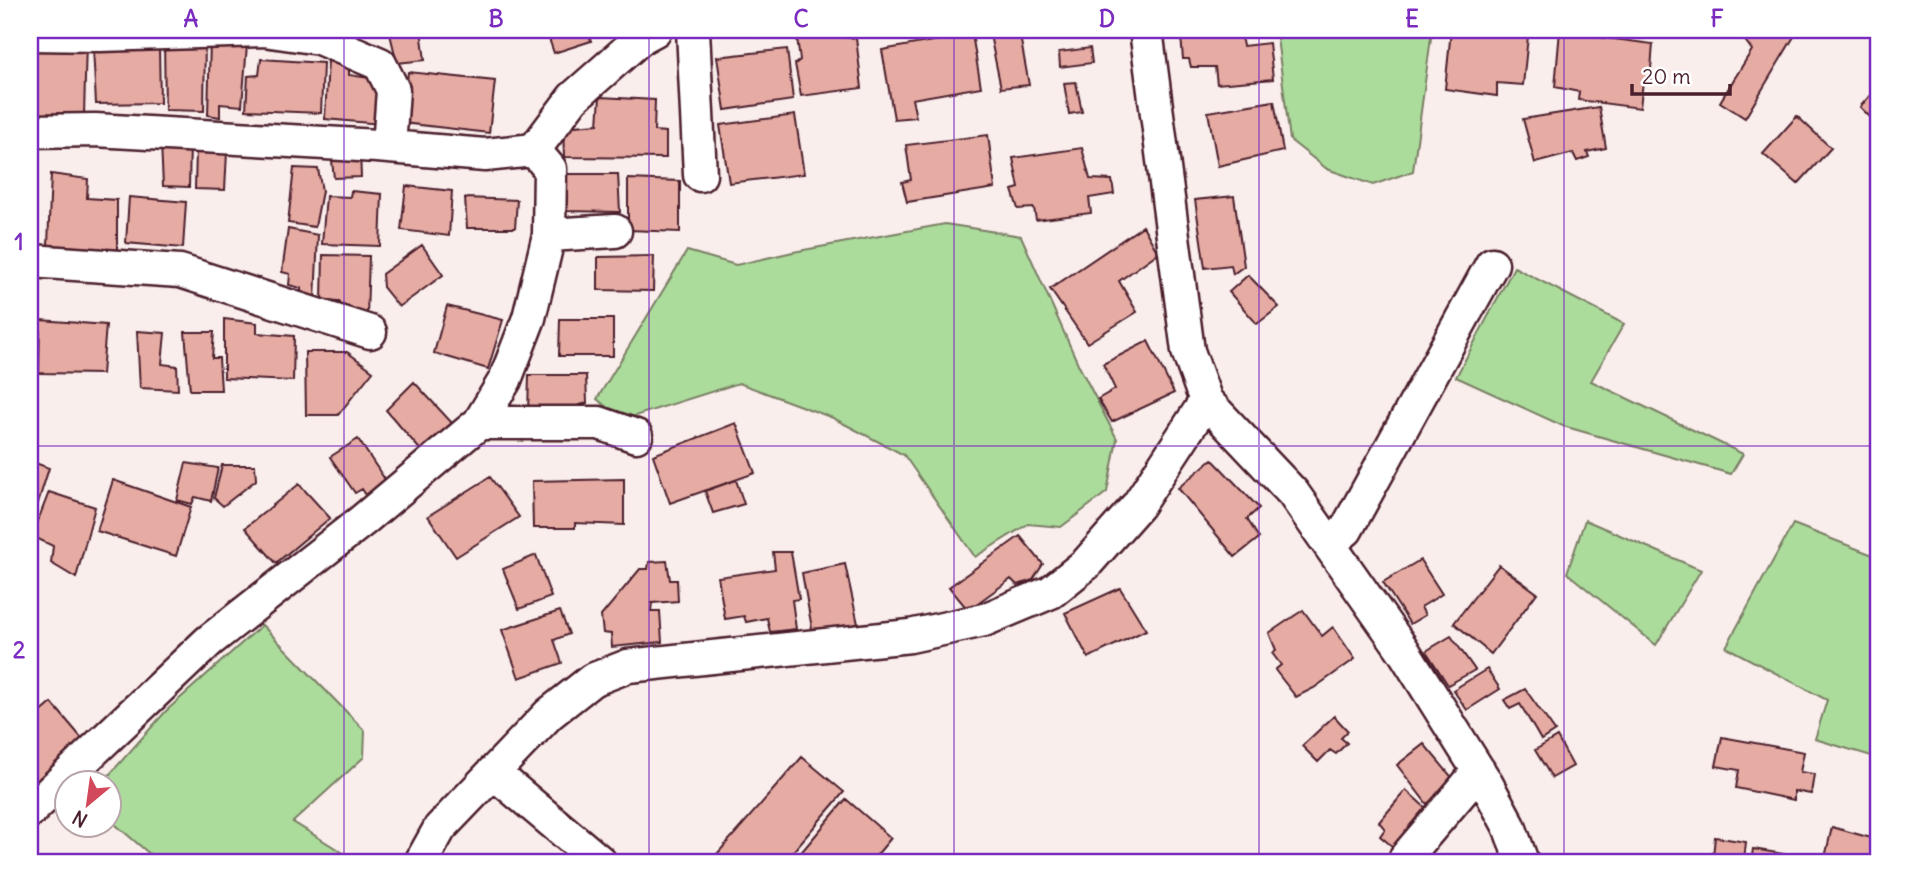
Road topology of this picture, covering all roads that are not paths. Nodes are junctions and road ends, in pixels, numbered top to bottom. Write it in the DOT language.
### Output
graph roads {
  1 [pos="264,30"];
  2 [pos="655,30"];
  3 [pos="693,30"];
  4 [pos="1146,30"];
  5 [pos="30,34"];
  6 [pos="30,131"];
  7 [pos="389,147"];
  8 [pos="534,149"];
  9 [pos="700,175"];
  10 [pos="615,231"];
  11 [pos="549,235"];
  12 [pos="30,261"];
  13 [pos="1492,264"];
  14 [pos="370,332"];
  15 [pos="1206,401"];
  16 [pos="479,423"];
  17 [pos="636,436"];
  18 [pos="1329,544"];
  19 [pos="1479,771"];
  20 [pos="493,772"];
  21 [pos="30,811"];
  22 [pos="1406,857"];
  23 [pos="421,862"];
  24 [pos="600,862"];
  25 [pos="1522,862"];
  1 -- 5 [label="street"];
  1 -- 7 [label="street"];
  2 -- 8 [label="street"];
  3 -- 9 [label="street"];
  4 -- 15 [label="street"];
  6 -- 7 [label="street"];
  7 -- 8 [label="street"];
  8 -- 11 [label="street"];
  10 -- 11 [label="street"];
  11 -- 16 [label="street"];
  12 -- 14 [label="street"];
  13 -- 18 [label="street"];
  15 -- 18 [label="street"];
  15 -- 20 [label="street"];
  16 -- 17 [label="street"];
  16 -- 21 [label="street"];
  18 -- 19 [label="street"];
  19 -- 22 [label="street"];
  19 -- 25 [label="street"];
  20 -- 23 [label="street"];
  20 -- 24 [label="street"];
}
